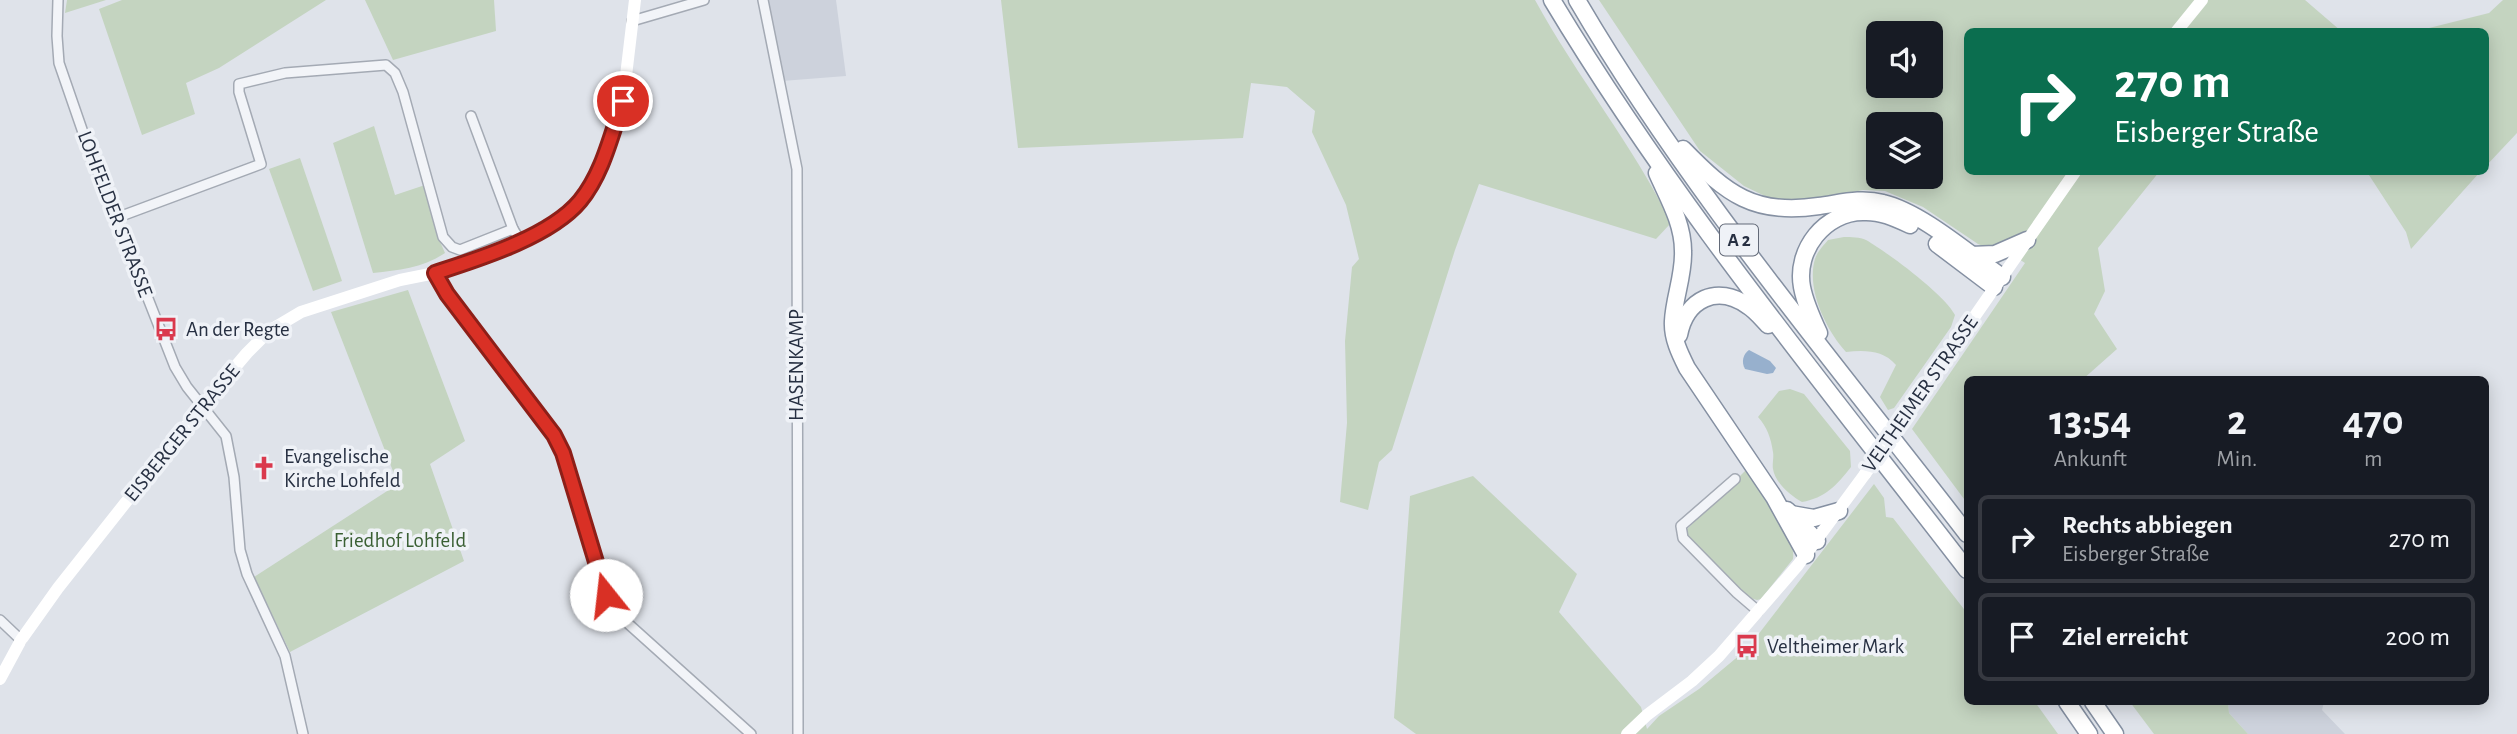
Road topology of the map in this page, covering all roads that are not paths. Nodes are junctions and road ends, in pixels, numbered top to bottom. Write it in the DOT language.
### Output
graph roads {
  1 [pos="58,0"];
  2 [pos="635,0"];
  3 [pos="704,0"];
  4 [pos="763,0"];
  5 [pos="1552,0"];
  6 [pos="1577,0"];
  7 [pos="2202,0"];
  8 [pos="632,21"];
  9 [pos="2179,28"];
  10 [pos="471,116"];
  11 [pos="1653,119"];
  12 [pos="1643,142"];
  13 [pos="2073,175"];
  14 [pos="116,218"];
  15 [pos="513,229"];
  16 [pos="2027,240"];
  17 [pos="521,242"];
  18 [pos="1971,255"];
  19 [pos="435,273"];
  20 [pos="1998,282"];
  21 [pos="1830,358"];
  22 [pos="1809,365"];
  23 [pos="1687,368"];
  24 [pos="202,406"];
  25 [pos="1735,478"];
  26 [pos="1774,497"];
  27 [pos="1839,512"];
  28 [pos="1791,514"];
  29 [pos="1964,530"];
  30 [pos="1817,541"];
  31 [pos="1806,555"];
  32 [pos="1964,566"];
  33 [pos="1758,611"];
  34 [pos="0,620"];
  35 [pos="21,640"];
  36 [pos="0,679"];
  37 [pos="2069,705"];
  38 [pos="2095,705"];
  39 [pos="303,734"];
  40 [pos="751,734"];
  41 [pos="798,734"];
  42 [pos="1627,734"];
  43 [pos="2089,734"];
  44 [pos="2115,734"];
  1 -- 14 [label="street, LOHFELDER STRASSE"];
  2 -- 8 [label="main road, EISBERGER STRASSE"];
  3 -- 8 [label="street"];
  4 -- 41 [label="street, HASENKAMP"];
  5 -- 12 [label="highway, A 2"];
  6 -- 11 [label="highway, A 2"];
  7 -- 9 [label="main road"];
  8 -- 17 [label="main road, EISBERGER STRASSE"];
  10 -- 15 [label="street"];
  11 -- 18 [label="highway"];
  11 -- 21 [label="highway, A 2"];
  12 -- 22 [label="highway, A 2"];
  12 -- 23 [label="highway"];
  13 -- 16 [label="main road, VELTHEIMER STRASSE"];
  14 -- 15 [label="street"];
  14 -- 24 [label="street, LOHFELDER STRASSE"];
  15 -- 17 [label="street"];
  16 -- 18 [label="highway"];
  16 -- 20 [label="main road, VELTHEIMER STRASSE"];
  17 -- 19 [label="main road, EISBERGER STRASSE"];
  18 -- 20 [label="highway"];
  19 -- 24 [label="main road, EISBERGER STRASSE"];
  19 -- 40 [label="street"];
  20 -- 21 [label="highway"];
  20 -- 27 [label="main road, VELTHEIMER STRASSE, bridge"];
  21 -- 29 [label="highway, A 2"];
  22 -- 23 [label="highway"];
  22 -- 32 [label="highway, A 2"];
  23 -- 26 [label="highway"];
  24 -- 35 [label="main road, EISBERGER STRASSE"];
  24 -- 39 [label="street, LOHFELDER STRASSE"];
  25 -- 33 [label="street"];
  26 -- 28 [label="highway"];
  26 -- 31 [label="highway"];
  27 -- 28 [label="highway"];
  27 -- 30 [label="main road, VELTHEIMER STRASSE"];
  28 -- 30 [label="highway"];
  30 -- 31 [label="main road, VELTHEIMER STRASSE"];
  31 -- 33 [label="main road, VELTHEIMER STRASSE"];
  33 -- 42 [label="main road, VELTHEIMER STRASSE"];
  34 -- 35 [label="street"];
  35 -- 36 [label="main road, EISBERGER STRASSE"];
  37 -- 43 [label="highway"];
  38 -- 44 [label="highway"];
}
